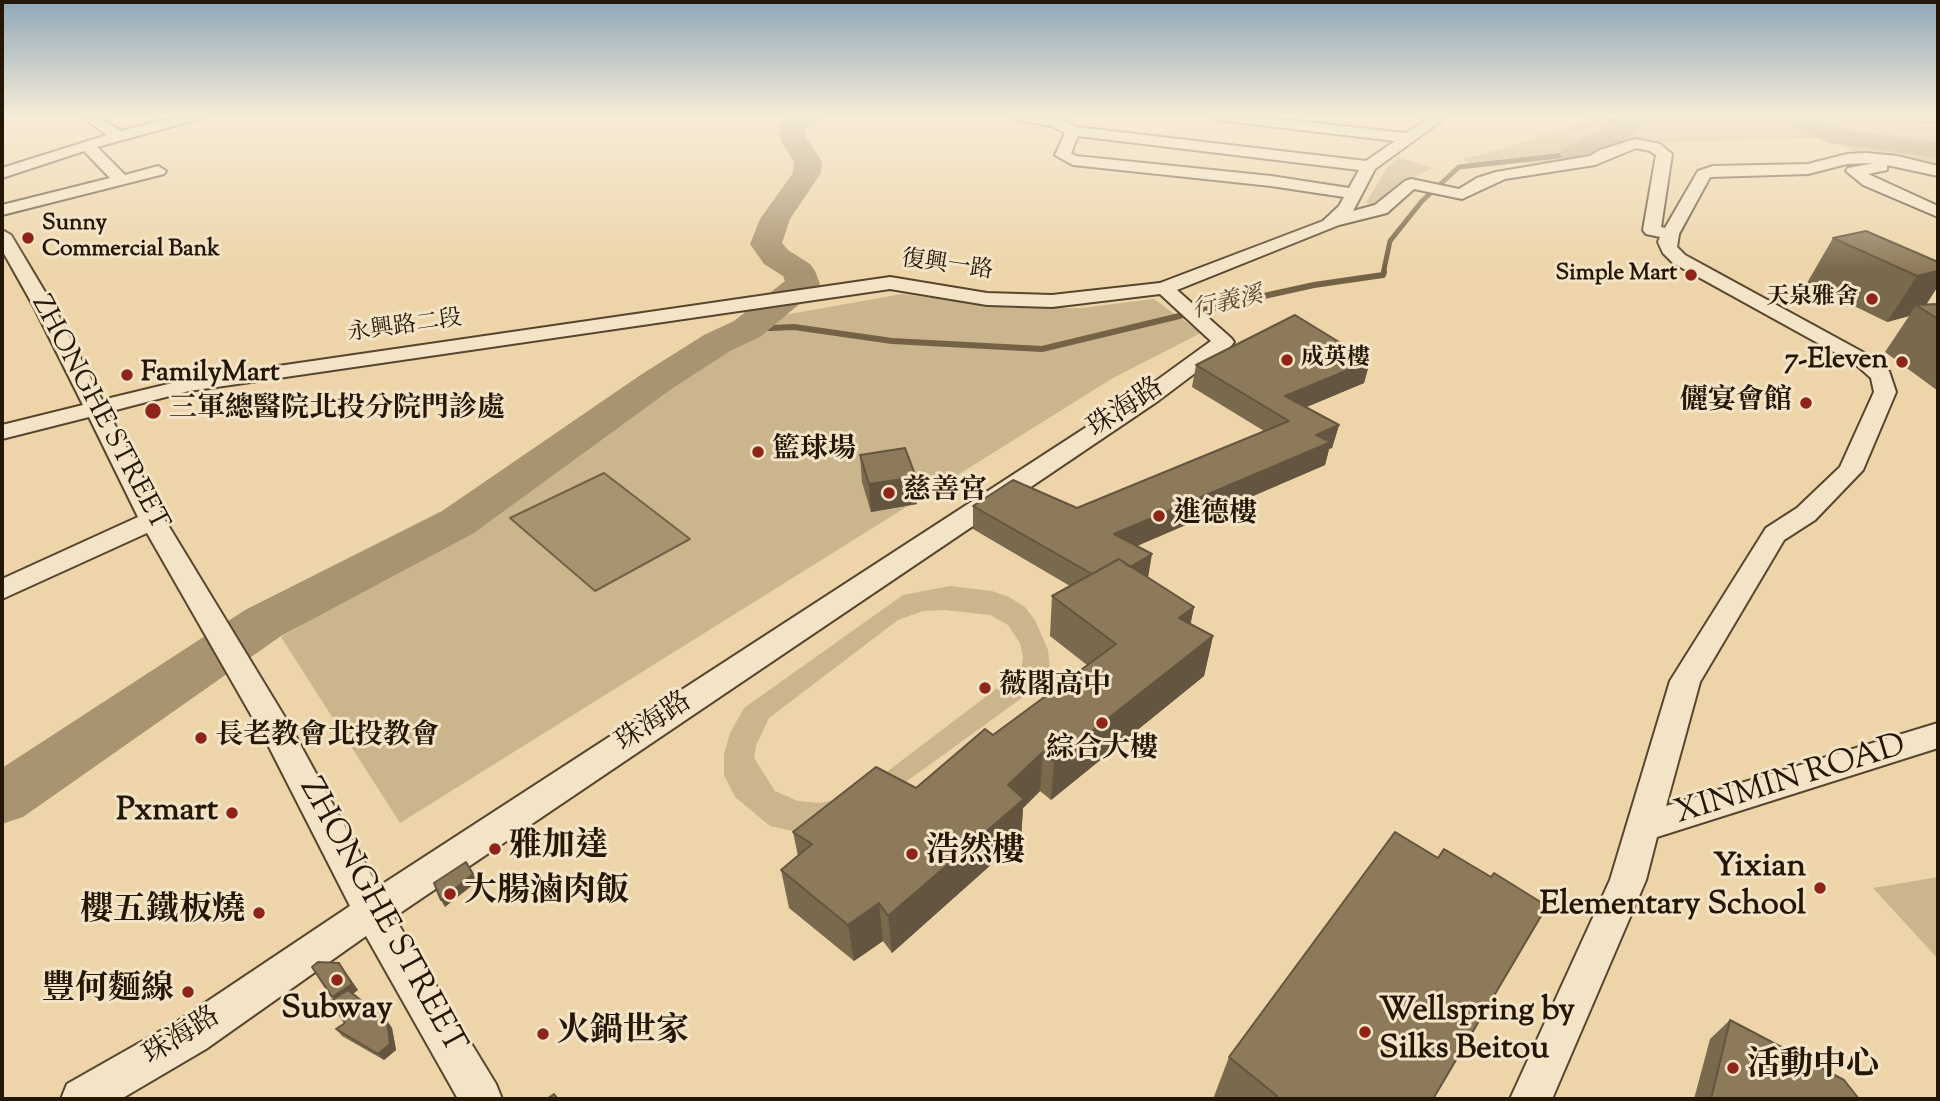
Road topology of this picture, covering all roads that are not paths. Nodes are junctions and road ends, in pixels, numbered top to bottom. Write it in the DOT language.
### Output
graph roads {
  1 [pos="19,167"];
  2 [pos="109,167"];
  3 [pos="1143,167"];
  4 [pos="1368,167"];
  5 [pos="1549,167"];
  6 [pos="1662,167"];
  7 [pos="1814,167"];
  8 [pos="1882,167"];
  9 [pos="158,171"];
  10 [pos="2,173"];
  11 [pos="121,180"];
  12 [pos="1450,192"];
  13 [pos="1356,194"];
  14 [pos="2,210"];
  15 [pos="1938,212"];
  16 [pos="1335,220"];
  17 [pos="1670,234"];
  18 [pos="2,235"];
  19 [pos="1164,288"];
  20 [pos="723,307"];
  21 [pos="1224,342"];
  22 [pos="96,407"];
  23 [pos="2,432"];
  24 [pos="152,520"];
  25 [pos="2,590"];
  26 [pos="1938,736"];
  27 [pos="1644,827"];
  28 [pos="372,911"];
  29 [pos="82,1099"];
  30 [pos="481,1099"];
  31 [pos="1531,1099"];
  1 -- 10 [label="street"];
  2 -- 11 [label="street"];
  3 -- 13 [label="street"];
  4 -- 13 [label="street"];
  5 -- 12 [label="street"];
  6 -- 17 [label="street"];
  7 -- 17 [label="street"];
  8 -- 15 [label="street"];
  9 -- 11 [label="street"];
  11 -- 14 [label="street"];
  12 -- 16 [label="street"];
  13 -- 16 [label="street"];
  16 -- 19 [label="street"];
  17 -- 27 [label="street"];
  18 -- 22 [label="street, ZHONGHE STREET"];
  19 -- 20 [label="street, 復興一路"];
  19 -- 21 [label="street"];
  20 -- 22 [label="street, 永興路二段"];
  21 -- 28 [label="street, 珠海路"];
  22 -- 23 [label="street, 永興路二段"];
  22 -- 24 [label="street, ZHONGHE STREET"];
  24 -- 25 [label="street"];
  24 -- 28 [label="street, ZHONGHE STREET"];
  26 -- 27 [label="street, XINMIN ROAD"];
  27 -- 31 [label="street"];
  28 -- 29 [label="street, 珠海路"];
  28 -- 30 [label="street, ZHONGHE STREET"];
}
